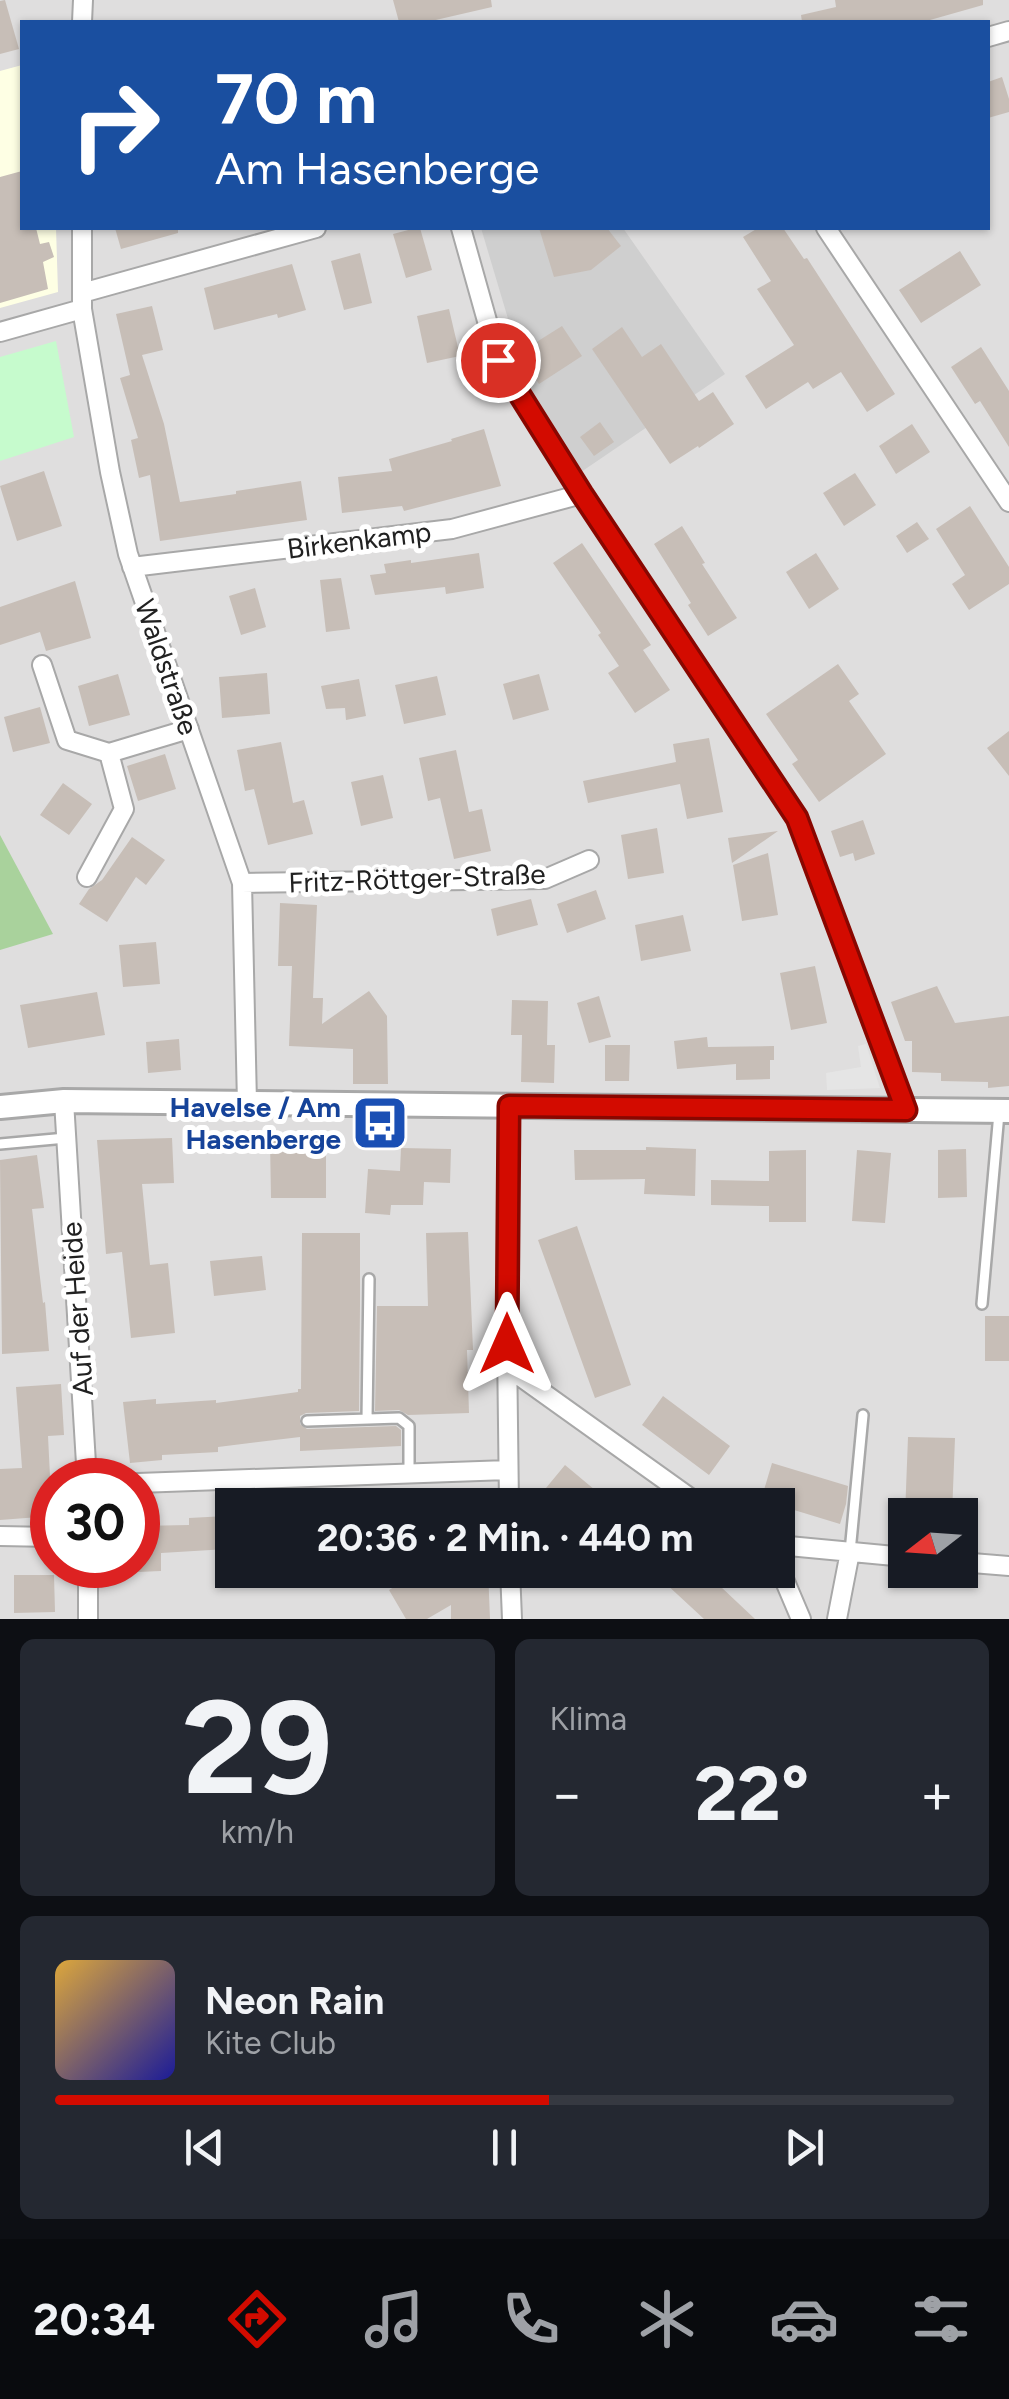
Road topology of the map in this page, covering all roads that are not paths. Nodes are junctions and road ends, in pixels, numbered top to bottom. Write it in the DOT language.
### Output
graph roads {
  1 [pos="82,230"];
  2 [pos="310,230"];
  3 [pos="461,230"];
  4 [pos="827,230"];
  5 [pos="82,301"];
  6 [pos="0,332"];
  7 [pos="582,494"];
  8 [pos="1009,502"];
  9 [pos="132,567"];
  10 [pos="42,665"];
  11 [pos="189,729"];
  12 [pos="109,753"];
  13 [pos="589,860"];
  14 [pos="87,877"];
  15 [pos="242,882"];
  16 [pos="64,1101"];
  17 [pos="247,1103"];
  18 [pos="509,1106"];
  19 [pos="0,1107"];
  20 [pos="906,1110"];
  21 [pos="1004,1111"];
  22 [pos="66,1138"];
  23 [pos="0,1144"];
  24 [pos="370,1279"];
  25 [pos="982,1304"];
  26 [pos="507,1367"];
  27 [pos="863,1414"];
  28 [pos="368,1419"];
  29 [pos="307,1421"];
  30 [pos="86,1458"];
  31 [pos="508,1470"];
  32 [pos="409,1474"];
  33 [pos="160,1482"];
  34 [pos="509,1488"];
  35 [pos="676,1488"];
  36 [pos="0,1536"];
  37 [pos="30,1537"];
  38 [pos="795,1547"];
  39 [pos="850,1552"];
  40 [pos="888,1556"];
  41 [pos="978,1563"];
  42 [pos="1009,1566"];
  43 [pos="88,1588"];
  44 [pos="511,1588"];
  45 [pos="788,1588"];
  46 [pos="88,1619"];
  47 [pos="512,1619"];
  48 [pos="801,1619"];
  49 [pos="836,1619"];
  1 -- 5 [label="street, Waldstraße"];
  2 -- 5 [label="street"];
  3 -- 7 [label="street"];
  4 -- 8 [label="street"];
  5 -- 6 [label="street"];
  5 -- 9 [label="street, Waldstraße"];
  7 -- 9 [label="street, Birkenkamp"];
  7 -- 20 [label="street"];
  9 -- 11 [label="street, Waldstraße"];
  10 -- 12 [label="street"];
  11 -- 12 [label="street"];
  11 -- 15 [label="street, Waldstraße"];
  12 -- 14 [label="street"];
  13 -- 15 [label="street, Fritz-Röttger-Straße"];
  15 -- 17 [label="street, Waldstraße"];
  16 -- 17 [label="street"];
  16 -- 19 [label="street"];
  16 -- 22 [label="street, Auf der Heide"];
  17 -- 18 [label="street"];
  18 -- 20 [label="street"];
  18 -- 26 [label="street"];
  20 -- 21 [label="street"];
  21 -- 25 [label="lane"];
  22 -- 23 [label="lane"];
  22 -- 30 [label="street, Auf der Heide"];
  24 -- 28 [label="lane"];
  26 -- 31 [label="street"];
  26 -- 35 [label="street"];
  27 -- 39 [label="lane"];
  28 -- 29 [label="lane"];
  28 -- 32 [label="lane"];
  31 -- 32 [label="street"];
  31 -- 34 [label="street"];
  32 -- 33 [label="street"];
  36 -- 37 [label="street"];
  38 -- 39 [label="street"];
  39 -- 40 [label="street"];
  39 -- 49 [label="street"];
  41 -- 42 [label="street"];
  43 -- 46 [label="street"];
  44 -- 47 [label="street"];
  45 -- 48 [label="street"];
}
